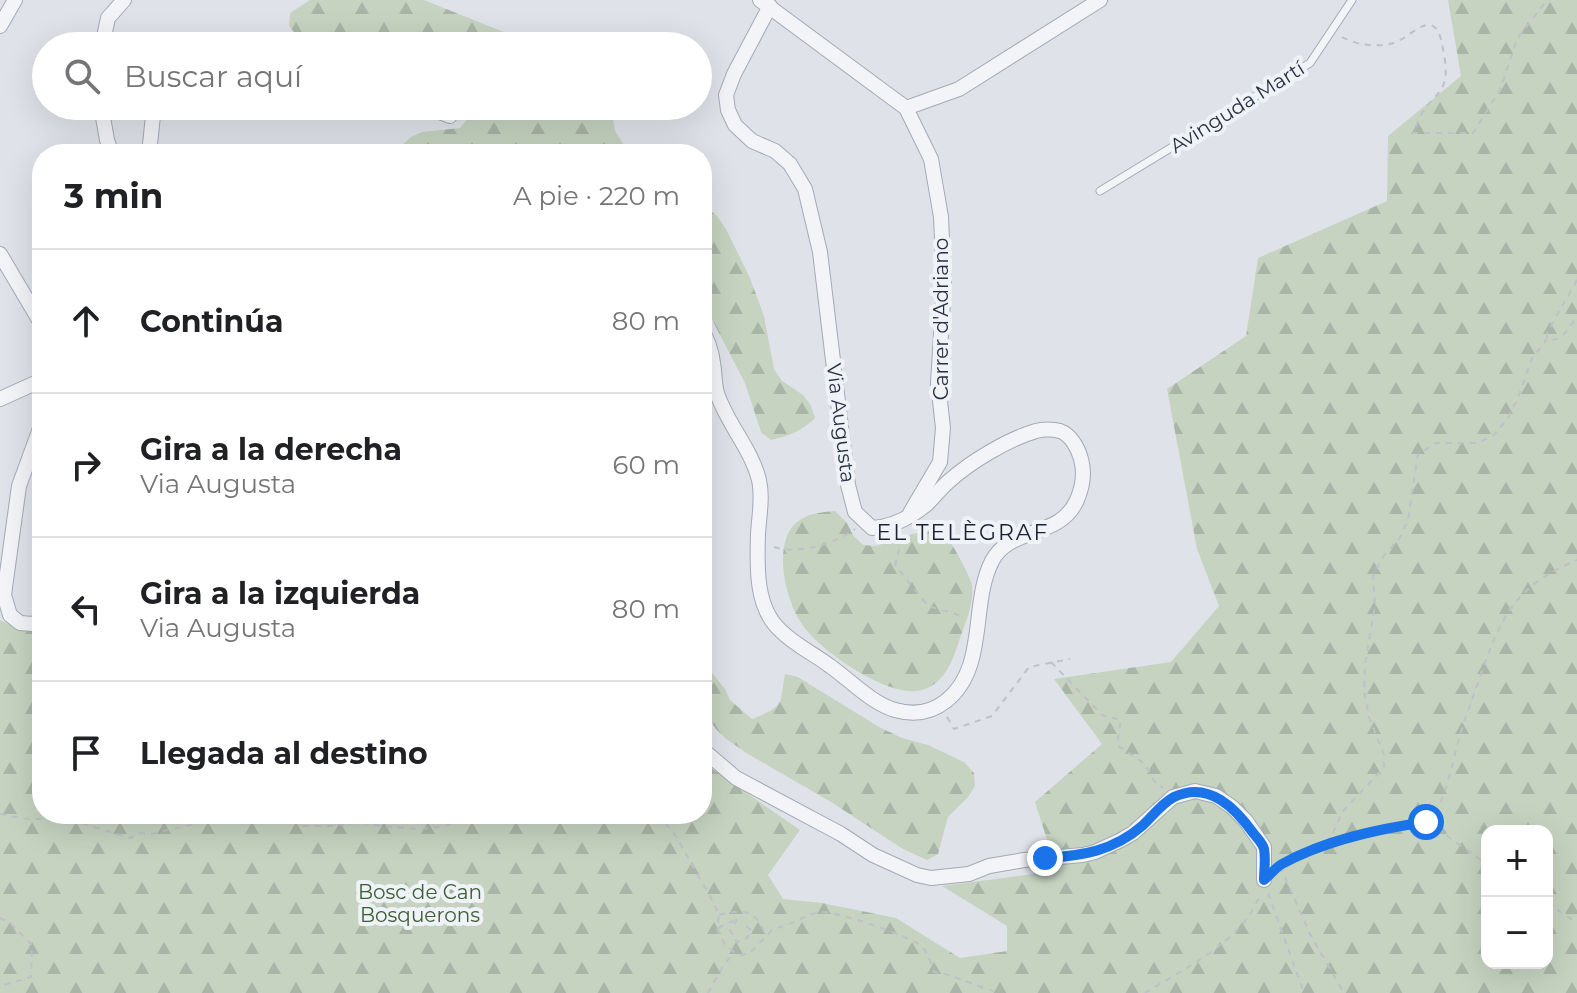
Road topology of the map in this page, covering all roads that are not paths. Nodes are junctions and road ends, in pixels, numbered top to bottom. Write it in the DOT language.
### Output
graph roads {
  1 [pos="15,0"];
  2 [pos="124,0"];
  3 [pos="1100,0"];
  4 [pos="1352,0"];
  5 [pos="765,3"];
  6 [pos="0,26"];
  7 [pos="105,32"];
  8 [pos="906,108"];
  9 [pos="103,120"];
  10 [pos="153,120"];
  11 [pos="108,144"];
  12 [pos="150,144"];
  13 [pos="1100,191"];
  14 [pos="0,254"];
  15 [pos="32,308"];
  16 [pos="712,361"];
  17 [pos="32,385"];
  18 [pos="0,399"];
  19 [pos="32,450"];
  20 [pos="907,517"];
  21 [pos="2,590"];
  22 [pos="32,623"];
  23 [pos="712,758"];
  24 [pos="1264,880"];
  1 -- 6 [label="street"];
  2 -- 7 [label="street"];
  3 -- 8 [label="street"];
  4 -- 13 [label="lane, Avinguda Martí"];
  5 -- 8 [label="street, Carrer d'Adriano"];
  5 -- 20 [label="street, Via Augusta"];
  8 -- 20 [label="street, Carrer d'Adriano"];
  9 -- 11 [label="street"];
  10 -- 12 [label="street"];
  14 -- 15 [label="street"];
  16 -- 20 [label="street"];
  17 -- 18 [label="street"];
  19 -- 21 [label="street"];
  21 -- 22 [label="street"];
  23 -- 24 [label="street"];
}
